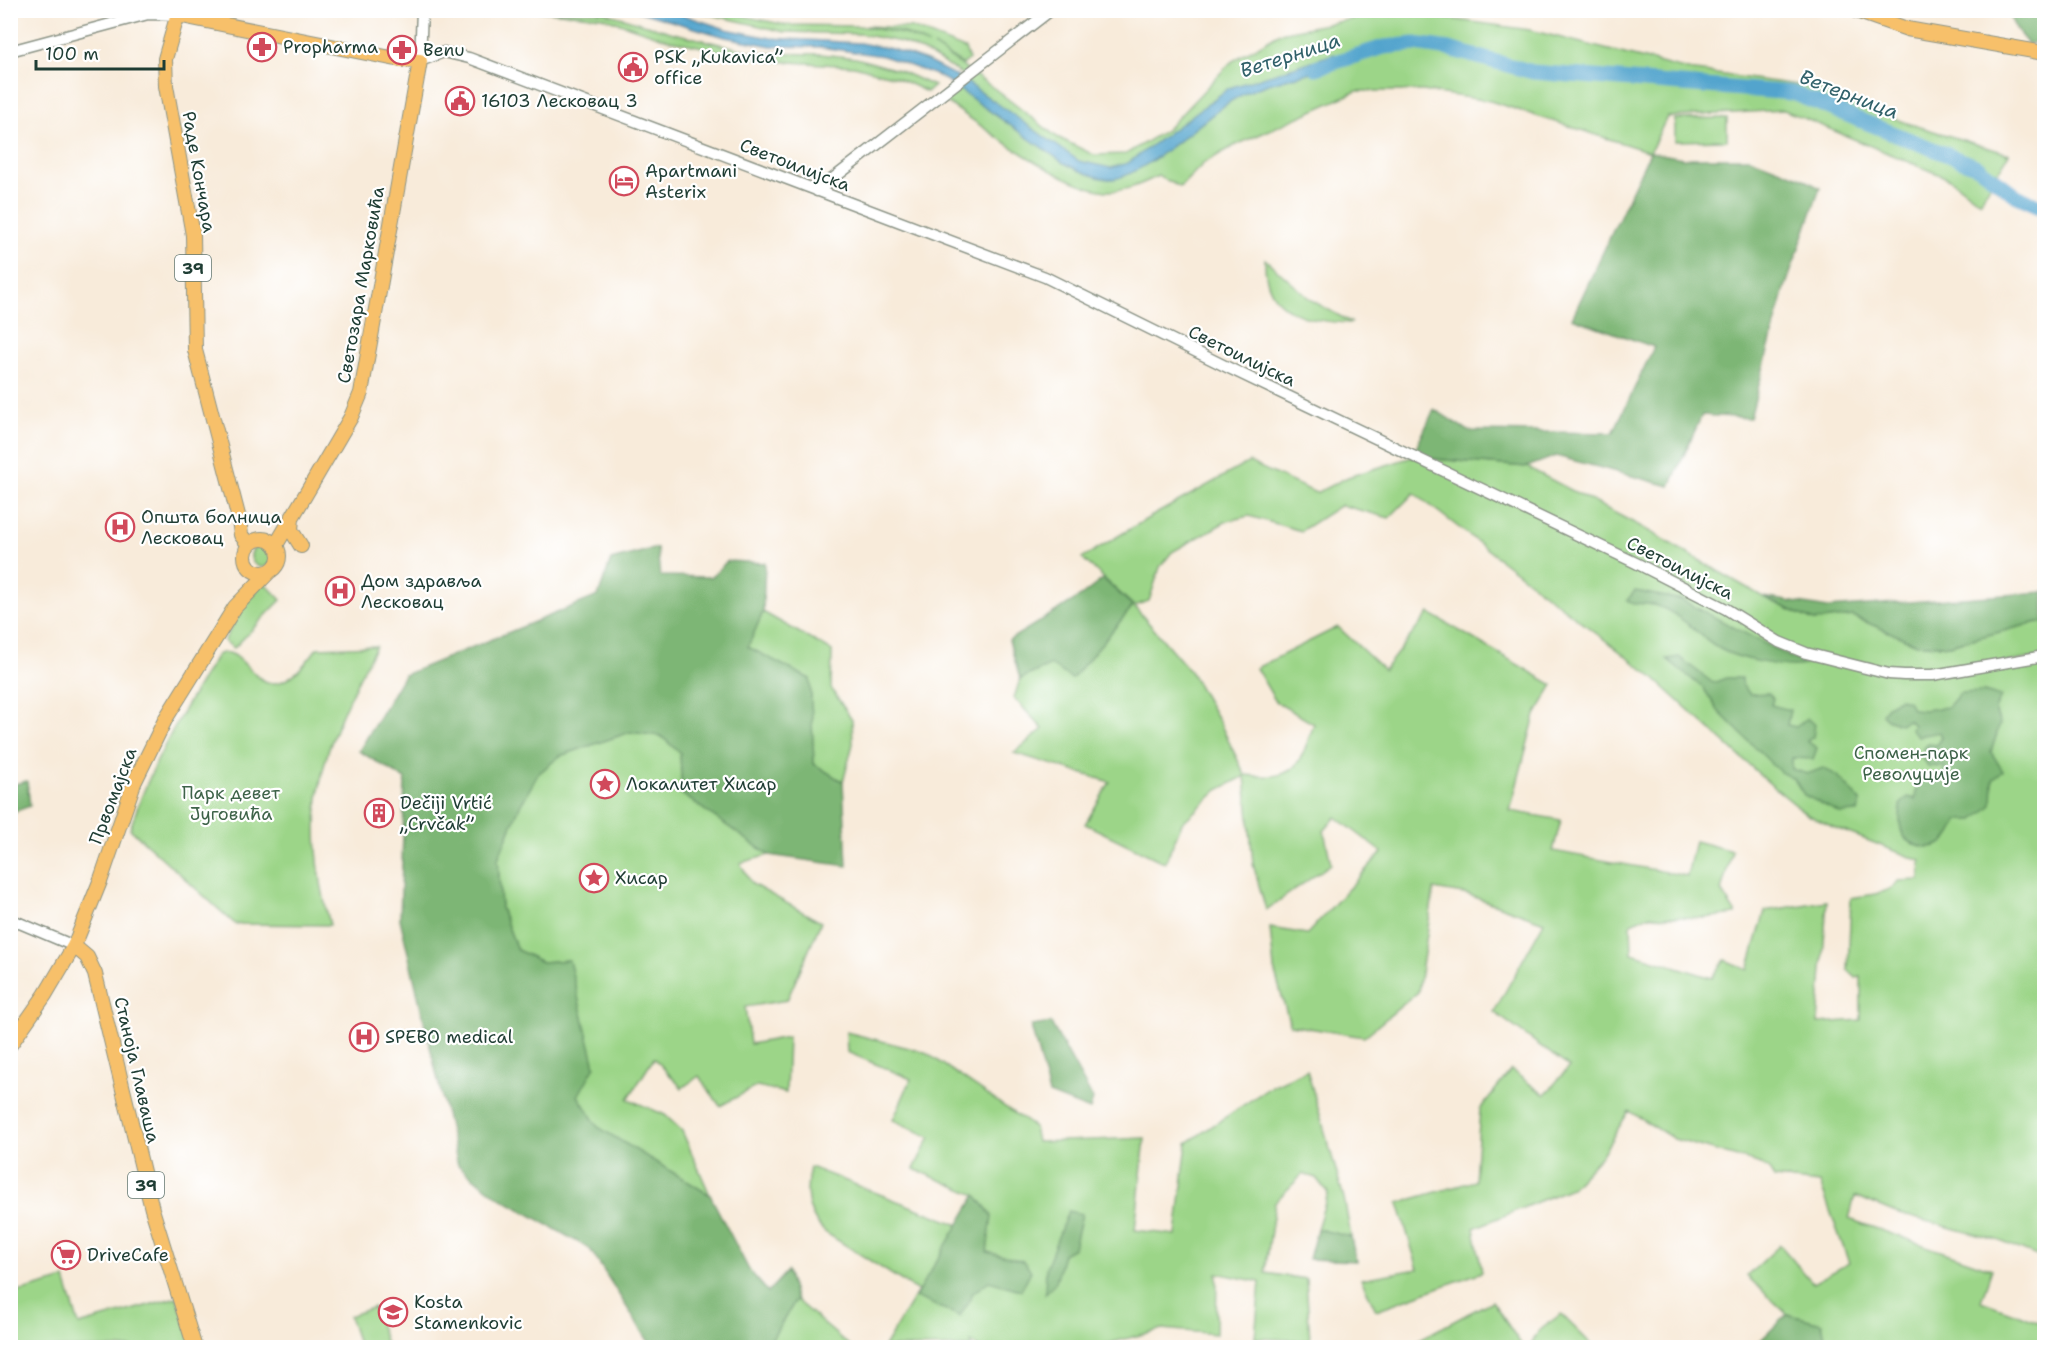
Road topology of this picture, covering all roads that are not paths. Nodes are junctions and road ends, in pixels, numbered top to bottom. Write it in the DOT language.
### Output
graph roads {
  1 [pos="422,10"];
  2 [pos="1051,10"];
  3 [pos="1853,10"];
  4 [pos="178,13"];
  5 [pos="10,51"];
  6 [pos="2044,53"];
  7 [pos="420,61"];
  8 [pos="817,191"];
  9 [pos="292,516"];
  10 [pos="249,545"];
  11 [pos="276,545"];
  12 [pos="301,546"];
  13 [pos="250,569"];
  14 [pos="269,572"];
  15 [pos="235,607"];
  16 [pos="2044,656"];
  17 [pos="10,919"];
  18 [pos="74,946"];
  19 [pos="10,1045"];
  20 [pos="195,1347"];
  1 -- 7 [label="street"];
  2 -- 8 [label="street"];
  3 -- 6 [label="main road"];
  4 -- 5 [label="street"];
  4 -- 7 [label="main road"];
  4 -- 10 [label="main road, Раде Кончара / 39"];
  7 -- 8 [label="street, Светоилијска"];
  7 -- 9 [label="main road, Светозара Марковића"];
  8 -- 16 [label="street, Светоилијска"];
  9 -- 11 [label="main road, Светозара Марковића"];
  9 -- 12 [label="main road"];
  10 -- 11 [label="main road"];
  10 -- 13 [label="main road"];
  11 -- 14 [label="main road"];
  13 -- 14 [label="main road"];
  13 -- 15 [label="main road"];
  14 -- 15 [label="main road, Првомајска"];
  15 -- 18 [label="main road, Првомајска"];
  17 -- 18 [label="street"];
  18 -- 19 [label="main road, Првомајска"];
  18 -- 20 [label="main road, Станоја Главаша / 39"];
}
